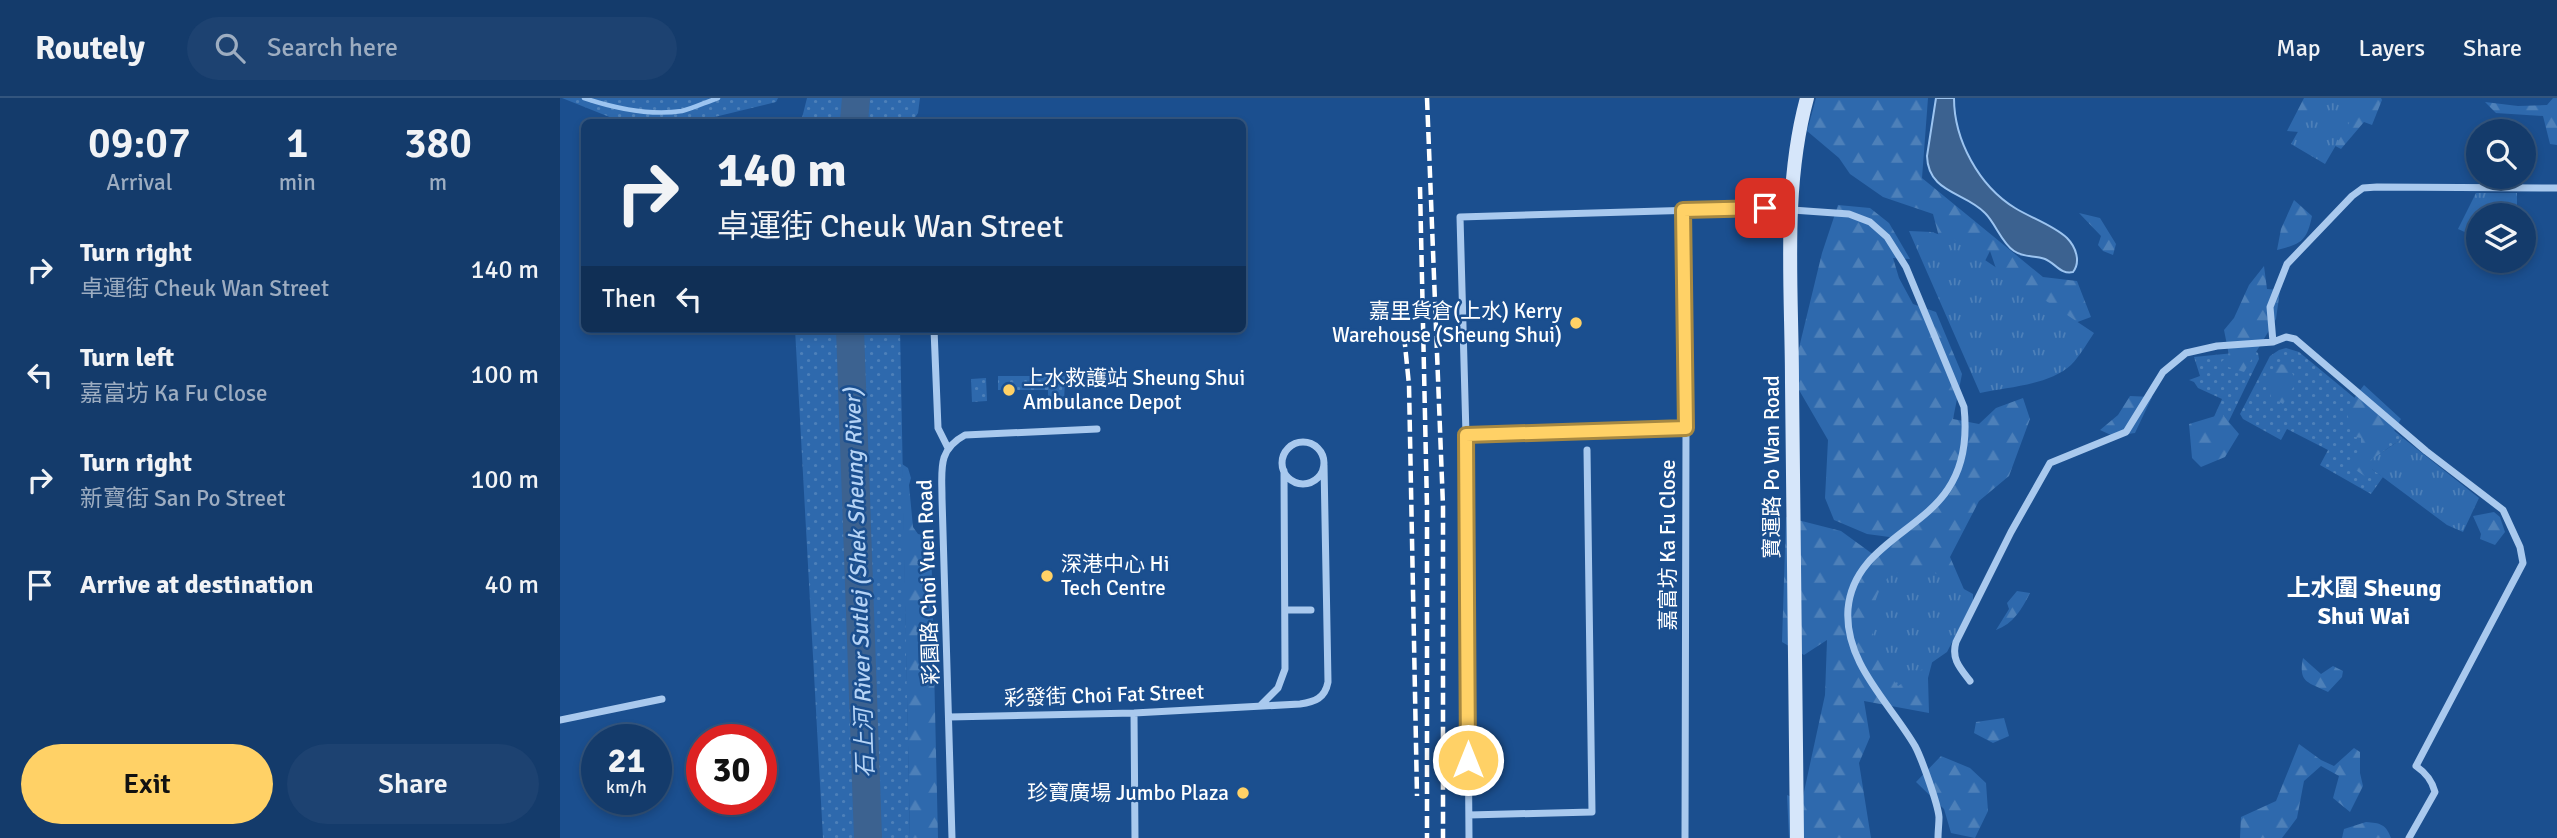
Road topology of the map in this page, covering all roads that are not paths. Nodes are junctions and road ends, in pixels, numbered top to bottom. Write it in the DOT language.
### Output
graph roads {
  1 [pos="1807,98"];
  2 [pos="2557,188"];
  3 [pos="1792,209"];
  4 [pos="1683,210"];
  5 [pos="934,333"];
  6 [pos="2273,342"];
  7 [pos="1686,428"];
  8 [pos="1097,429"];
  9 [pos="1466,435"];
  10 [pos="948,448"];
  11 [pos="1587,450"];
  12 [pos="1324,465"];
  13 [pos="1284,471"];
  14 [pos="1286,610"];
  15 [pos="1311,610"];
  16 [pos="1969,681"];
  17 [pos="662,699"];
  18 [pos="1260,706"];
  19 [pos="1134,713"];
  20 [pos="949,717"];
  21 [pos="560,720"];
  22 [pos="1469,814"];
  23 [pos="953,838"];
  24 [pos="1135,838"];
  25 [pos="1469,838"];
  26 [pos="1685,838"];
  27 [pos="1797,838"];
  28 [pos="1938,838"];
  29 [pos="2409,838"];
  1 -- 3 [label="street, 寶運路 Po Wan Road"];
  2 -- 6 [label="street"];
  3 -- 4 [label="street"];
  3 -- 27 [label="street, 寶運路 Po Wan Road"];
  3 -- 28 [label="street"];
  4 -- 7 [label="street, 嘉富坊 Ka Fu Close"];
  4 -- 9 [label="street"];
  5 -- 10 [label="street, 彩園路 Choi Yuen Road"];
  6 -- 16 [label="street"];
  6 -- 29 [label="street"];
  7 -- 9 [label="street"];
  7 -- 26 [label="street, 嘉富坊 Ka Fu Close"];
  8 -- 10 [label="street"];
  9 -- 22 [label="street"];
  10 -- 20 [label="street, 彩園路 Choi Yuen Road"];
  11 -- 22 [label="street"];
  12 -- 13 [label="street"];
  12 -- 13 [label="street"];
  12 -- 18 [label="street, 彩發街 Choi Fat Street"];
  13 -- 14 [label="street"];
  14 -- 15 [label="street"];
  14 -- 18 [label="street"];
  17 -- 21 [label="street"];
  18 -- 19 [label="street, 彩發街 Choi Fat Street"];
  19 -- 20 [label="street, 彩發街 Choi Fat Street"];
  19 -- 24 [label="street"];
  20 -- 23 [label="street, 彩園路 Choi Yuen Road"];
  22 -- 25 [label="street"];
}
